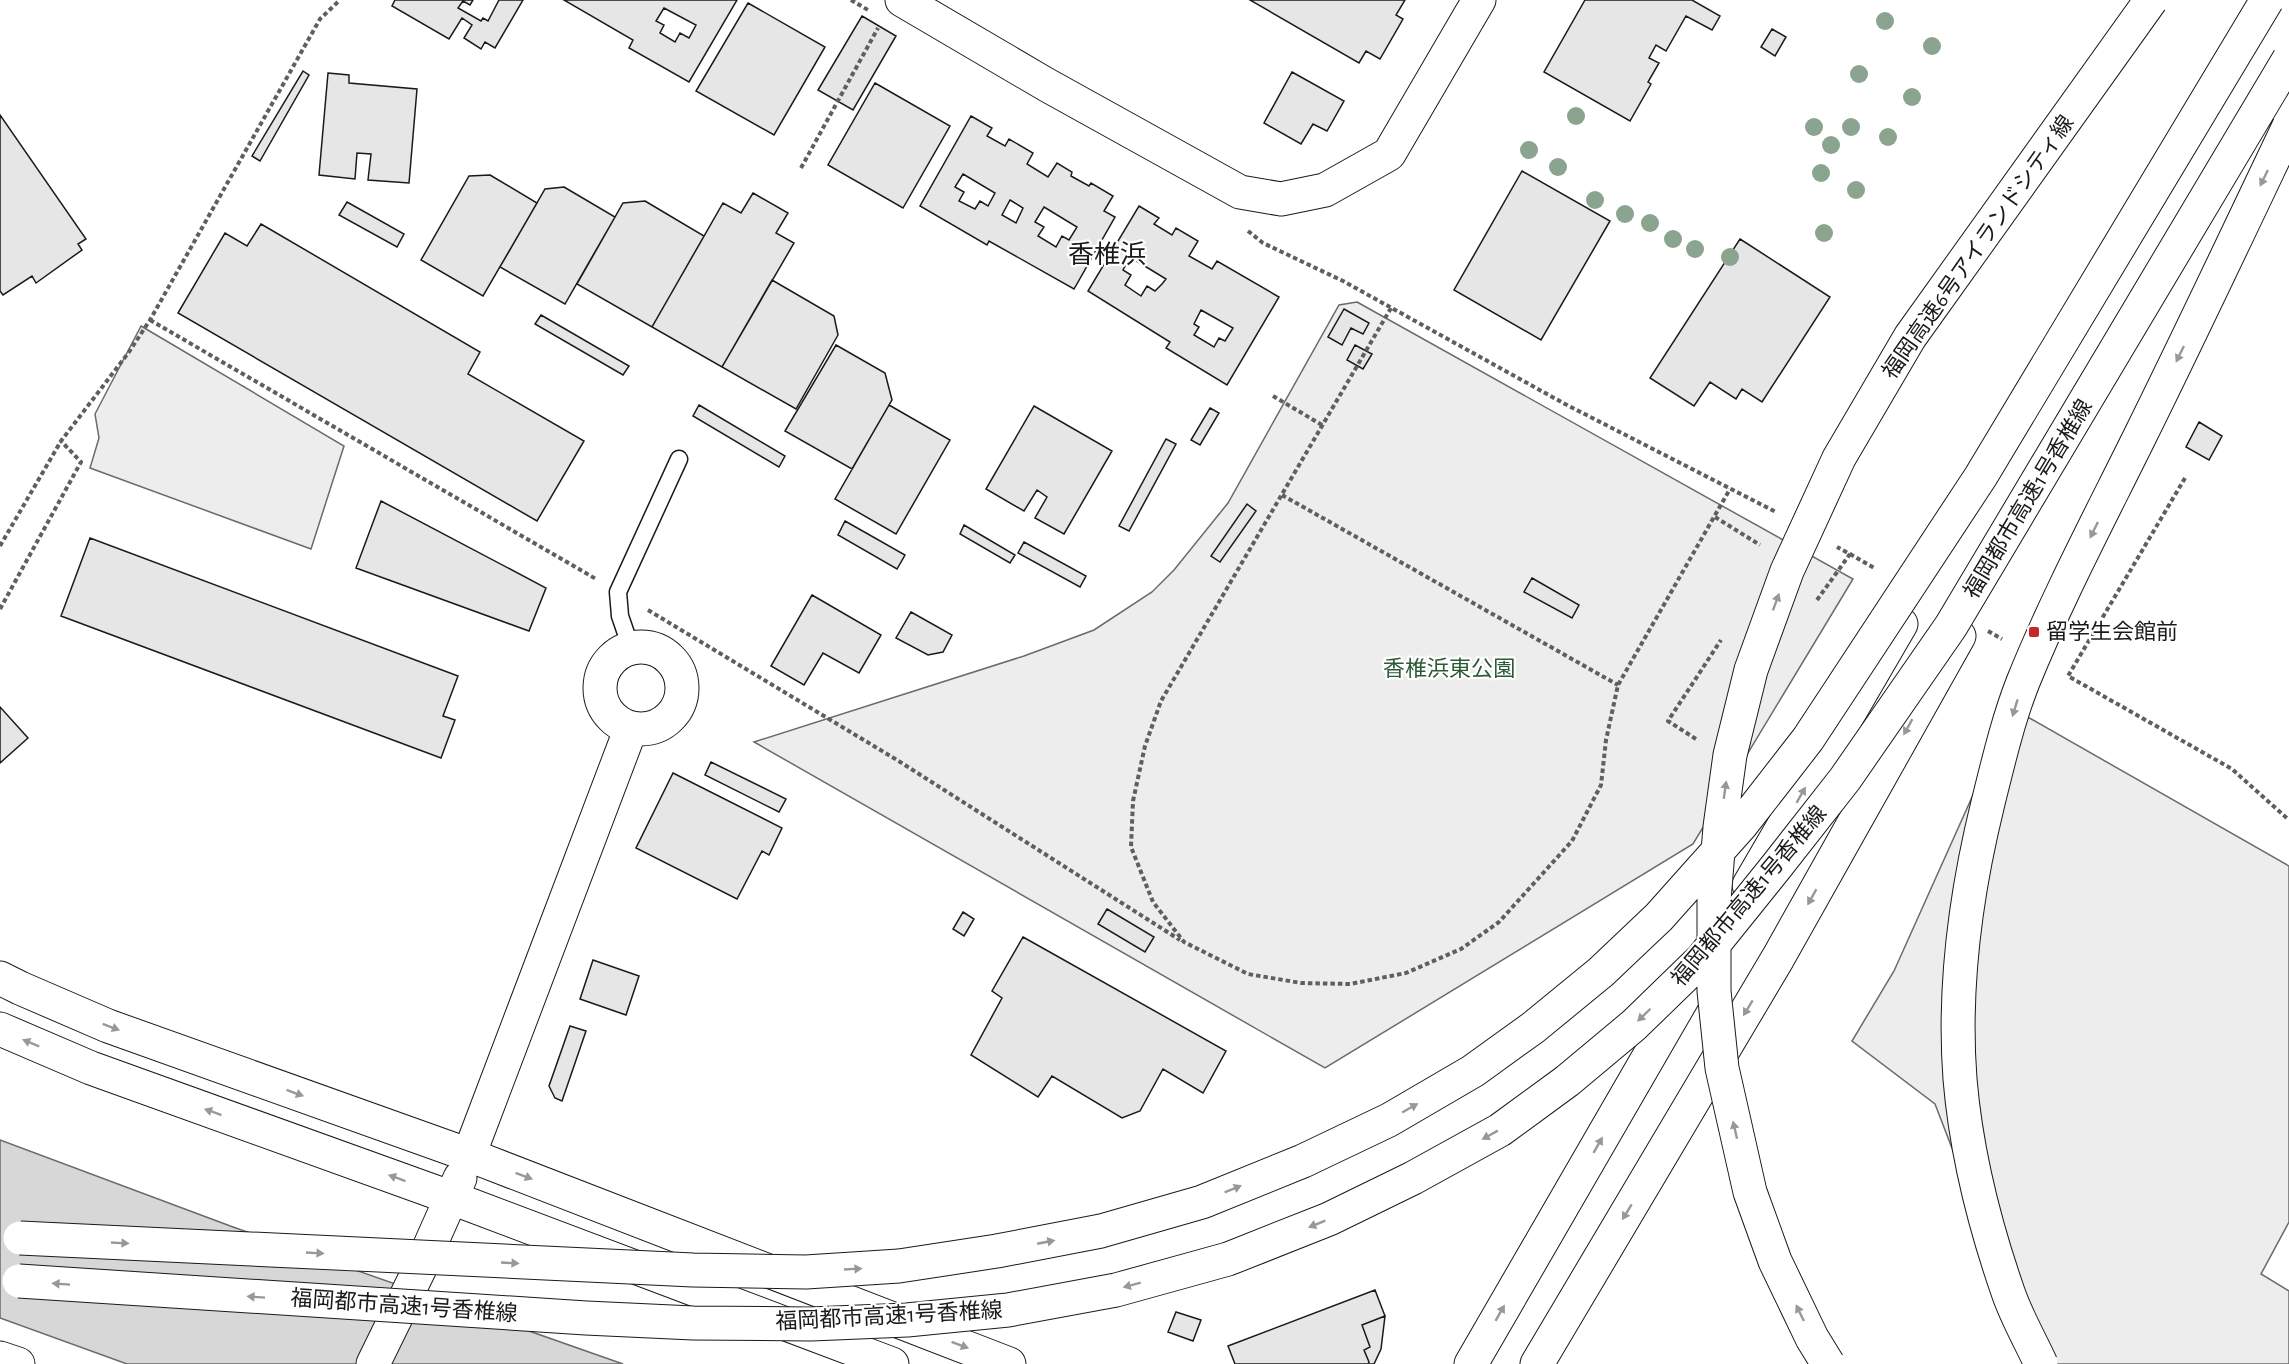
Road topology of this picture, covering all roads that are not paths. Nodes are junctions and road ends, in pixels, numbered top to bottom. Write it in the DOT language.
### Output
graph roads {
  1 [pos="1479,0"];
  2 [pos="2151,0"];
  3 [pos="2263,0"];
  4 [pos="2267,0"];
  5 [pos="893,10"];
  6 [pos="2289,57"];
  7 [pos="2289,126"];
  8 [pos="679,459"];
  9 [pos="631,648"];
  10 [pos="631,728"];
  11 [pos="1717,940"];
  12 [pos="0,978"];
  13 [pos="0,1029"];
  14 [pos="470,1155"];
  15 [pos="452,1198"];
  16 [pos="20,1238"];
  17 [pos="19,1281"];
  18 [pos="0,1358"];
  19 [pos="18,1364"];
  20 [pos="373,1364"];
  21 [pos="892,1364"];
  22 [pos="1009,1364"];
  23 [pos="1471,1364"];
  24 [pos="1537,1364"];
  25 [pos="1828,1364"];
  26 [pos="2041,1364"];
  1 -- 5 [label="main road"];
  25 -- 2 [label="main road, 福岡高速6号アイランドシティ線, one-way, bridge"];
  11 -- 3 [label="main road, one-way"];
  16 -- 4 [label="main road, 福岡都市高速1号香椎線, one-way, bridge"];
  6 -- 11 [label="main road, 福岡都市高速1号香椎線, bridge"];
  6 -- 24 [label="main road, one-way"];
  7 -- 26 [label="main road, one-way, bridge"];
  8 -- 9 [label="lane"];
  9 -- 10 [label="main road"];
  9 -- 10 [label="main road"];
  10 -- 14 [label="main road"];
  11 -- 17 [label="main road, 福岡都市高速1号香椎線, one-way, bridge"];
  23 -- 11 [label="main road, one-way"];
  12 -- 14 [label="main road, one-way"];
  15 -- 13 [label="main road, one-way"];
  14 -- 15 [label="main road"];
  14 -- 22 [label="main road, one-way"];
  15 -- 20 [label="main road"];
  15 -- 21 [label="main road"];
  18 -- 19 [label="main road"];
}
